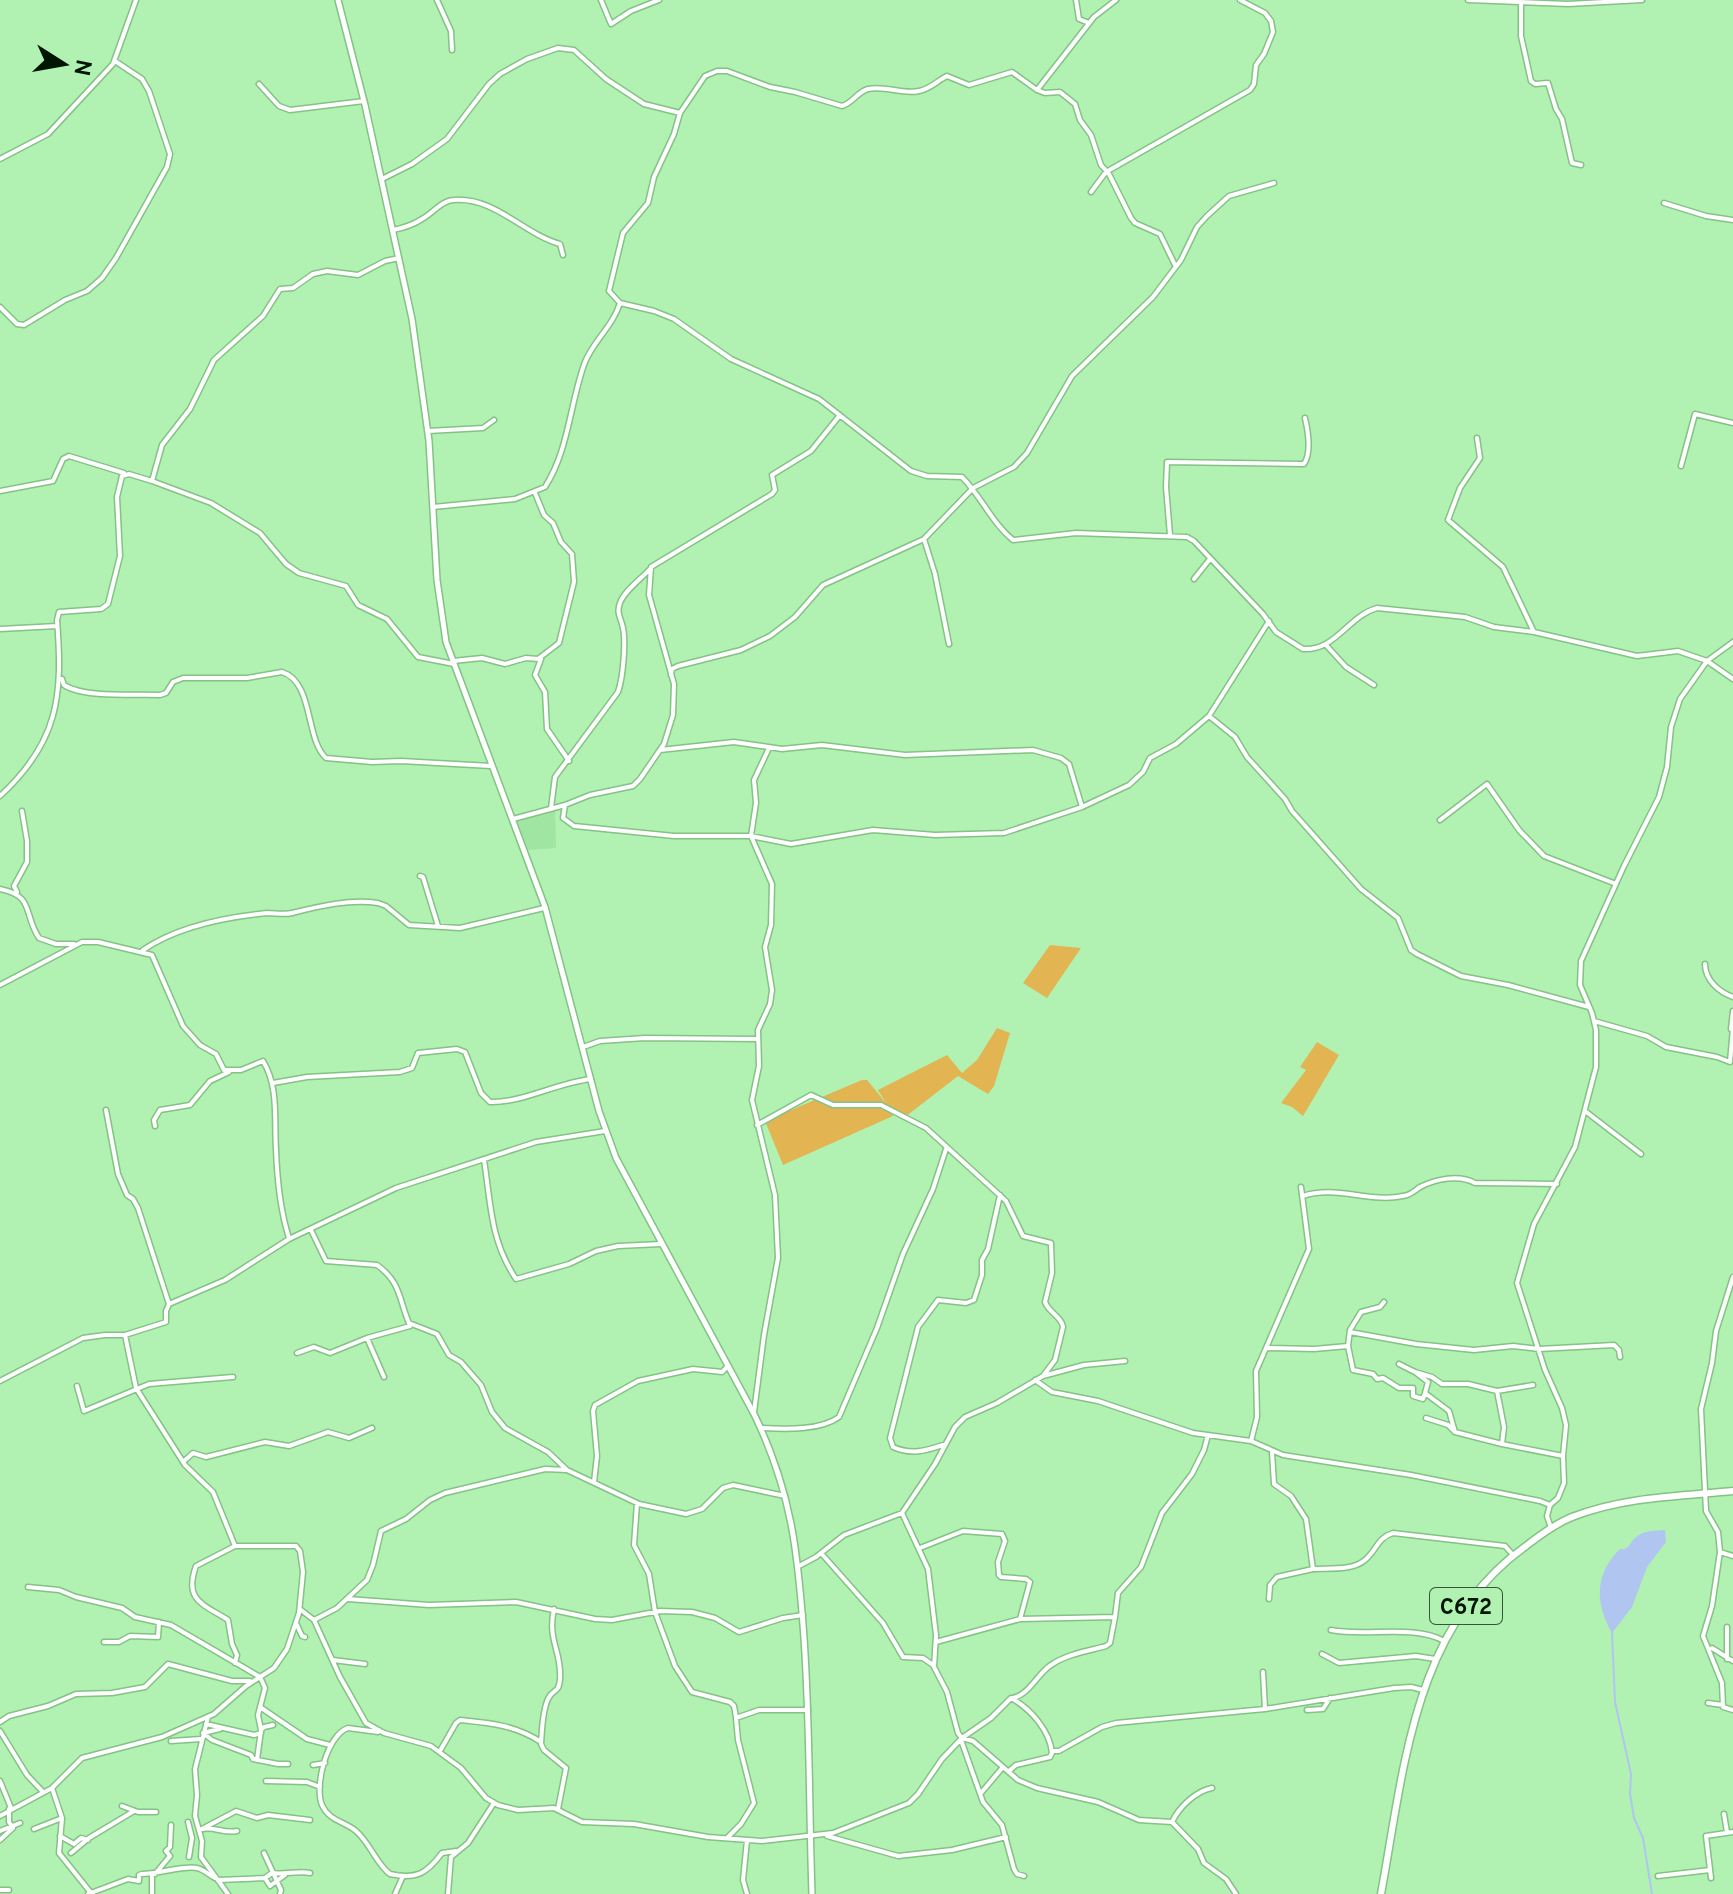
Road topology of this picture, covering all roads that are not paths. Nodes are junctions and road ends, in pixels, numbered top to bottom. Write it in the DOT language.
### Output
graph roads {
  1 [pos="136,0"];
  2 [pos="338,0"];
  3 [pos="437,0"];
  4 [pos="601,0"];
  5 [pos="659,0"];
  6 [pos="1076,0"];
  7 [pos="1116,0"];
  8 [pos="1240,0"];
  9 [pos="1468,0"];
  10 [pos="1642,0"];
  11 [pos="1521,3"];
  12 [pos="1089,23"];
  13 [pos="452,50"];
  14 [pos="115,61"];
  15 [pos="259,84"];
  16 [pos="1037,90"];
  17 [pos="364,101"];
  18 [pos="680,113"];
  19 [pos="0,159"];
  20 [pos="1581,165"];
  21 [pos="1106,171"];
  22 [pos="382,179"];
  23 [pos="1274,183"];
  24 [pos="1091,192"];
  25 [pos="1664,203"];
  26 [pos="1733,220"];
  27 [pos="393,230"];
  28 [pos="563,255"];
  29 [pos="399,258"];
  30 [pos="1175,265"];
  31 [pos="620,303"];
  32 [pos="0,307"];
  33 [pos="840,415"];
  34 [pos="1305,418"];
  35 [pos="494,420"];
  36 [pos="1733,423"];
  37 [pos="428,431"];
  38 [pos="1477,438"];
  39 [pos="1681,466"];
  40 [pos="126,473"];
  41 [pos="152,481"];
  42 [pos="973,488"];
  43 [pos="0,491"];
  44 [pos="535,493"];
  45 [pos="433,507"];
  46 [pos="1170,535"];
  47 [pos="924,539"];
  48 [pos="1210,559"];
  49 [pos="651,567"];
  50 [pos="1194,579"];
  51 [pos="1269,621"];
  52 [pos="57,626"];
  53 [pos="0,629"];
  54 [pos="1534,632"];
  55 [pos="1733,642"];
  56 [pos="949,644"];
  57 [pos="1326,645"];
  58 [pos="541,658"];
  59 [pos="1707,661"];
  60 [pos="454,663"];
  61 [pos="60,672"];
  62 [pos="671,675"];
  63 [pos="1733,679"];
  64 [pos="1374,685"];
  65 [pos="1209,716"];
  66 [pos="769,748"];
  67 [pos="660,750"];
  68 [pos="569,761"];
  69 [pos="491,766"];
  70 [pos="0,796"];
  71 [pos="565,805"];
  72 [pos="1082,807"];
  73 [pos="551,808"];
  74 [pos="22,811"];
  75 [pos="513,819"];
  76 [pos="1440,820"];
  77 [pos="751,836"];
  78 [pos="420,876"];
  79 [pos="1616,884"];
  80 [pos="0,889"];
  81 [pos="19,894"];
  82 [pos="545,907"];
  83 [pos="438,926"];
  84 [pos="56,944"];
  85 [pos="77,944"];
  86 [pos="141,951"];
  87 [pos="52,958"];
  88 [pos="1705,964"];
  89 [pos="0,985"];
  90 [pos="1733,997"];
  91 [pos="1589,1007"];
  92 [pos="1733,1011"];
  93 [pos="1594,1021"];
  94 [pos="1732,1028"];
  95 [pos="757,1039"];
  96 [pos="583,1047"];
  97 [pos="230,1072"];
  98 [pos="591,1079"];
  99 [pos="273,1083"];
  100 [pos="106,1110"];
  101 [pos="1585,1111"];
  102 [pos="757,1125"];
  103 [pos="155,1126"];
  104 [pos="605,1131"];
  105 [pos="946,1149"];
  106 [pos="1641,1154"];
  107 [pos="484,1160"];
  108 [pos="1557,1184"];
  109 [pos="1301,1187"];
  110 [pos="1000,1195"];
  111 [pos="1302,1196"];
  112 [pos="309,1230"];
  113 [pos="289,1239"];
  114 [pos="661,1244"];
  115 [pos="1733,1277"];
  116 [pos="1384,1302"];
  117 [pos="169,1304"];
  118 [pos="414,1324"];
  119 [pos="1350,1332"];
  120 [pos="125,1335"];
  121 [pos="367,1338"];
  122 [pos="1348,1346"];
  123 [pos="1266,1348"];
  124 [pos="1539,1349"];
  125 [pos="297,1353"];
  126 [pos="1620,1357"];
  127 [pos="1125,1361"];
  128 [pos="1399,1364"];
  129 [pos="728,1366"];
  130 [pos="1415,1372"];
  131 [pos="1043,1376"];
  132 [pos="233,1377"];
  133 [pos="384,1377"];
  134 [pos="1035,1380"];
  135 [pos="0,1381"];
  136 [pos="1533,1385"];
  137 [pos="77,1386"];
  138 [pos="136,1388"];
  139 [pos="1497,1391"];
  140 [pos="1425,1393"];
  141 [pos="754,1414"];
  142 [pos="1426,1418"];
  143 [pos="372,1428"];
  144 [pos="760,1428"];
  145 [pos="1455,1432"];
  146 [pos="1208,1435"];
  147 [pos="1251,1441"];
  148 [pos="1502,1444"];
  149 [pos="945,1445"];
  150 [pos="1272,1452"];
  151 [pos="1563,1456"];
  152 [pos="183,1462"];
  153 [pos="567,1470"];
  154 [pos="594,1482"];
  155 [pos="1733,1491"];
  156 [pos="1705,1493"];
  157 [pos="785,1496"];
  158 [pos="637,1503"];
  159 [pos="1550,1505"];
  160 [pos="902,1513"];
  161 [pos="1551,1528"];
  162 [pos="235,1546"];
  163 [pos="920,1548"];
  164 [pos="1720,1552"];
  165 [pos="821,1553"];
  166 [pos="1513,1555"];
  167 [pos="1733,1556"];
  168 [pos="799,1566"];
  169 [pos="1313,1569"];
  170 [pos="28,1587"];
  171 [pos="347,1599"];
  172 [pos="1269,1599"];
  173 [pos="299,1608"];
  174 [pos="554,1609"];
  175 [pos="655,1612"];
  176 [pos="803,1615"];
  177 [pos="1115,1617"];
  178 [pos="1020,1619"];
  179 [pos="314,1620"];
  180 [pos="159,1622"];
  181 [pos="296,1623"];
  182 [pos="1727,1627"];
  183 [pos="1331,1630"];
  184 [pos="305,1637"];
  185 [pos="1444,1641"];
  186 [pos="104,1642"];
  187 [pos="936,1642"];
  188 [pos="1712,1648"];
  189 [pos="1322,1654"];
  190 [pos="1435,1659"];
  191 [pos="333,1660"];
  192 [pos="1730,1660"];
  193 [pos="235,1663"];
  194 [pos="365,1664"];
  195 [pos="934,1667"];
  196 [pos="1263,1672"];
  197 [pos="260,1677"];
  198 [pos="253,1681"];
  199 [pos="1423,1690"];
  200 [pos="1011,1698"];
  201 [pos="1330,1698"];
  202 [pos="1708,1703"];
  203 [pos="1723,1705"];
  204 [pos="259,1707"];
  205 [pos="1265,1709"];
  206 [pos="808,1710"];
  207 [pos="1307,1710"];
  208 [pos="1733,1710"];
  209 [pos="208,1717"];
  210 [pos="736,1717"];
  211 [pos="0,1722"];
  212 [pos="206,1724"];
  213 [pos="273,1725"];
  214 [pos="221,1728"];
  215 [pos="0,1731"];
  216 [pos="261,1732"];
  217 [pos="384,1733"];
  218 [pos="202,1736"];
  219 [pos="962,1739"];
  220 [pos="171,1741"];
  221 [pos="541,1742"];
  222 [pos="330,1745"];
  223 [pos="440,1751"];
  224 [pos="1052,1751"];
  225 [pos="257,1760"];
  226 [pos="325,1763"];
  227 [pos="288,1764"];
  228 [pos="313,1765"];
  229 [pos="1003,1767"];
  230 [pos="1009,1771"];
  231 [pos="0,1781"];
  232 [pos="266,1781"];
  233 [pos="320,1787"];
  234 [pos="52,1788"];
  235 [pos="1212,1788"];
  236 [pos="43,1792"];
  237 [pos="981,1793"];
  238 [pos="494,1803"];
  239 [pos="122,1806"];
  240 [pos="10,1809"];
  241 [pos="558,1809"];
  242 [pos="134,1811"];
  243 [pos="156,1812"];
  244 [pos="1724,1814"];
  245 [pos="0,1816"];
  246 [pos="62,1818"];
  247 [pos="310,1820"];
  248 [pos="188,1822"];
  249 [pos="1172,1822"];
  250 [pos="20,1823"];
  251 [pos="171,1825"];
  252 [pos="12,1826"];
  253 [pos="34,1829"];
  254 [pos="200,1830"];
  255 [pos="0,1831"];
  256 [pos="237,1831"];
  257 [pos="1730,1832"];
  258 [pos="825,1835"];
  259 [pos="60,1836"];
  260 [pos="812,1837"];
  261 [pos="1006,1837"];
  262 [pos="726,1839"];
  263 [pos="0,1840"];
  264 [pos="88,1840"];
  265 [pos="747,1840"];
  266 [pos="190,1846"];
  267 [pos="200,1851"];
  268 [pos="456,1851"];
  269 [pos="71,1853"];
  270 [pos="264,1853"];
  271 [pos="189,1857"];
  272 [pos="1710,1870"];
  273 [pos="272,1873"];
  274 [pos="310,1873"];
  275 [pos="154,1874"];
  276 [pos="285,1875"];
  277 [pos="403,1876"];
  278 [pos="1024,1876"];
  279 [pos="1658,1876"];
  280 [pos="265,1878"];
  281 [pos="1711,1878"];
  282 [pos="218,1880"];
  283 [pos="277,1881"];
  284 [pos="0,1890"];
  285 [pos="9,1890"];
  286 [pos="90,1893"];
  287 [pos="152,1894"];
  288 [pos="228,1894"];
  289 [pos="280,1894"];
  290 [pos="395,1894"];
  291 [pos="448,1894"];
  292 [pos="747,1894"];
  293 [pos="812,1894"];
  294 [pos="1236,1894"];
  295 [pos="1381,1894"];
  1 -- 14 [label="street"];
  2 -- 17 [label="street"];
  3 -- 13 [label="street"];
  4 -- 5 [label="street"];
  6 -- 12 [label="street"];
  7 -- 12 [label="street"];
  8 -- 21 [label="street"];
  9 -- 11 [label="street"];
  10 -- 11 [label="street"];
  11 -- 20 [label="street"];
  12 -- 16 [label="street"];
  14 -- 19 [label="street"];
  14 -- 32 [label="street"];
  15 -- 17 [label="street"];
  16 -- 18 [label="street"];
  16 -- 21 [label="street"];
  17 -- 22 [label="street"];
  18 -- 22 [label="street"];
  18 -- 31 [label="street"];
  21 -- 24 [label="street"];
  21 -- 30 [label="street"];
  22 -- 27 [label="street"];
  23 -- 30 [label="street"];
  25 -- 26 [label="street"];
  27 -- 28 [label="street"];
  27 -- 29 [label="street"];
  29 -- 37 [label="street"];
  29 -- 41 [label="street"];
  30 -- 42 [label="street"];
  31 -- 33 [label="street"];
  31 -- 44 [label="street"];
  33 -- 42 [label="street"];
  33 -- 49 [label="street"];
  34 -- 46 [label="street"];
  35 -- 37 [label="street"];
  36 -- 39 [label="street"];
  37 -- 45 [label="street"];
  38 -- 54 [label="street"];
  40 -- 41 [label="street"];
  40 -- 43 [label="street"];
  40 -- 52 [label="street"];
  41 -- 60 [label="street"];
  42 -- 46 [label="street"];
  42 -- 47 [label="street"];
  44 -- 45 [label="street"];
  44 -- 58 [label="street"];
  45 -- 60 [label="street"];
  46 -- 48 [label="street"];
  47 -- 56 [label="street"];
  47 -- 62 [label="street"];
  48 -- 50 [label="street"];
  48 -- 51 [label="street"];
  49 -- 62 [label="street"];
  49 -- 68 [label="street"];
  51 -- 57 [label="street"];
  51 -- 65 [label="street"];
  52 -- 53 [label="street"];
  52 -- 61 [label="street"];
  54 -- 57 [label="street"];
  54 -- 59 [label="street"];
  55 -- 59 [label="street"];
  57 -- 64 [label="street"];
  58 -- 60 [label="street"];
  58 -- 68 [label="street"];
  59 -- 63 [label="street"];
  59 -- 79 [label="street"];
  60 -- 69 [label="street"];
  61 -- 69 [label="street"];
  61 -- 70 [label="street"];
  62 -- 67 [label="street"];
  65 -- 72 [label="street"];
  65 -- 91 [label="street"];
  66 -- 67 [label="street"];
  66 -- 72 [label="street"];
  66 -- 77 [label="street"];
  67 -- 71 [label="street"];
  68 -- 73 [label="street"];
  69 -- 75 [label="street"];
  71 -- 73 [label="street"];
  71 -- 77 [label="street"];
  72 -- 77 [label="street"];
  73 -- 75 [label="street"];
  74 -- 81 [label="street"];
  75 -- 82 [label="street"];
  76 -- 79 [label="street"];
  77 -- 95 [label="street"];
  78 -- 83 [label="street"];
  79 -- 91 [label="street"];
  80 -- 81 [label="street"];
  81 -- 84 [label="street"];
  82 -- 83 [label="street"];
  82 -- 96 [label="street"];
  83 -- 86 [label="street"];
  84 -- 85 [label="street"];
  84 -- 87 [label="street"];
  85 -- 86 [label="street"];
  85 -- 87 [label="street"];
  86 -- 97 [label="street"];
  87 -- 89 [label="street"];
  88 -- 90 [label="street"];
  91 -- 93 [label="street"];
  92 -- 94 [label="street"];
  93 -- 94 [label="street"];
  93 -- 101 [label="street"];
  95 -- 96 [label="street"];
  95 -- 102 [label="street"];
  96 -- 98 [label="street"];
  97 -- 99 [label="street"];
  97 -- 103 [label="street"];
  98 -- 99 [label="street"];
  98 -- 104 [label="street"];
  99 -- 113 [label="street"];
  100 -- 117 [label="street"];
  101 -- 106 [label="street"];
  101 -- 108 [label="street"];
  102 -- 105 [label="street"];
  102 -- 141 [label="street"];
  104 -- 107 [label="street"];
  104 -- 114 [label="street"];
  105 -- 110 [label="street"];
  105 -- 144 [label="street"];
  107 -- 112 [label="street"];
  107 -- 114 [label="street"];
  108 -- 111 [label="street"];
  108 -- 124 [label="street"];
  109 -- 111 [label="street"];
  110 -- 131 [label="street"];
  110 -- 149 [label="street"];
  111 -- 123 [label="street"];
  112 -- 113 [label="street"];
  112 -- 118 [label="street"];
  113 -- 117 [label="street"];
  114 -- 129 [label="street"];
  115 -- 156 [label="street"];
  116 -- 119 [label="street"];
  117 -- 120 [label="street"];
  118 -- 121 [label="street"];
  118 -- 153 [label="street"];
  119 -- 122 [label="street"];
  119 -- 124 [label="street"];
  120 -- 135 [label="street"];
  120 -- 138 [label="street"];
  121 -- 125 [label="street"];
  121 -- 133 [label="street"];
  122 -- 123 [label="street"];
  122 -- 140 [label="street"];
  123 -- 147 [label="street"];
  124 -- 126 [label="street"];
  124 -- 151 [label="street"];
  127 -- 131 [label="street"];
  128 -- 130 [label="street"];
  129 -- 141 [label="street"];
  129 -- 154 [label="street"];
  130 -- 139 [label="street"];
  130 -- 140 [label="street"];
  131 -- 134 [label="street"];
  132 -- 138 [label="street"];
  134 -- 146 [label="street"];
  134 -- 149 [label="street"];
  136 -- 139 [label="street"];
  137 -- 138 [label="street"];
  138 -- 152 [label="street"];
  139 -- 148 [label="street"];
  140 -- 145 [label="street"];
  141 -- 144 [label="street"];
  142 -- 145 [label="street"];
  143 -- 152 [label="street"];
  144 -- 157 [label="street"];
  145 -- 148 [label="street"];
  146 -- 147 [label="street"];
  146 -- 177 [label="street"];
  147 -- 150 [label="street"];
  148 -- 151 [label="street"];
  149 -- 160 [label="street"];
  150 -- 159 [label="street"];
  150 -- 169 [label="street"];
  151 -- 159 [label="street"];
  152 -- 162 [label="street"];
  153 -- 154 [label="street"];
  153 -- 171 [label="street"];
  154 -- 158 [label="street"];
  155 -- 156 [label="main road, C672"];
  156 -- 161 [label="main road, C672"];
  156 -- 164 [label="street"];
  157 -- 158 [label="street"];
  157 -- 168 [label="street"];
  158 -- 175 [label="street"];
  159 -- 161 [label="street"];
  160 -- 163 [label="street"];
  160 -- 165 [label="street"];
  161 -- 166 [label="main road, C672"];
  162 -- 173 [label="street"];
  162 -- 193 [label="street"];
  163 -- 178 [label="street"];
  163 -- 187 [label="street"];
  164 -- 167 [label="street"];
  164 -- 203 [label="street"];
  165 -- 168 [label="street"];
  165 -- 195 [label="street"];
  166 -- 169 [label="street"];
  166 -- 185 [label="main road, C672"];
  168 -- 176 [label="street"];
  169 -- 172 [label="street"];
  170 -- 180 [label="street"];
  171 -- 174 [label="street"];
  171 -- 179 [label="street"];
  173 -- 179 [label="street"];
  173 -- 181 [label="street"];
  174 -- 175 [label="street"];
  174 -- 221 [label="street"];
  175 -- 176 [label="street"];
  175 -- 210 [label="street"];
  176 -- 206 [label="street"];
  177 -- 178 [label="street"];
  177 -- 200 [label="street"];
  178 -- 187 [label="street"];
  179 -- 191 [label="street"];
  180 -- 186 [label="street"];
  180 -- 193 [label="street"];
  181 -- 184 [label="street"];
  181 -- 197 [label="street"];
  182 -- 192 [label="street"];
  183 -- 185 [label="street"];
  185 -- 190 [label="main road, C672"];
  187 -- 195 [label="street"];
  188 -- 192 [label="street"];
  189 -- 190 [label="street"];
  190 -- 199 [label="main road, C672"];
  191 -- 194 [label="street"];
  191 -- 217 [label="street"];
  193 -- 197 [label="street"];
  195 -- 219 [label="street"];
  196 -- 205 [label="street"];
  197 -- 198 [label="street"];
  197 -- 204 [label="street"];
  198 -- 209 [label="street"];
  198 -- 211 [label="street"];
  199 -- 201 [label="street"];
  199 -- 295 [label="main road, C672"];
  200 -- 219 [label="street"];
  200 -- 224 [label="street"];
  201 -- 205 [label="street"];
  201 -- 207 [label="street"];
  202 -- 203 [label="street"];
  203 -- 208 [label="street"];
  204 -- 216 [label="street"];
  204 -- 222 [label="street"];
  205 -- 224 [label="street"];
  206 -- 210 [label="street"];
  206 -- 260 [label="street"];
  209 -- 212 [label="street"];
  209 -- 234 [label="street"];
  210 -- 262 [label="street"];
  212 -- 214 [label="street"];
  212 -- 218 [label="street"];
  213 -- 216 [label="street"];
  214 -- 216 [label="street"];
  214 -- 218 [label="street"];
  215 -- 236 [label="street"];
  216 -- 225 [label="street"];
  217 -- 222 [label="street"];
  217 -- 223 [label="street"];
  218 -- 220 [label="street"];
  218 -- 225 [label="street"];
  218 -- 254 [label="street"];
  219 -- 229 [label="street"];
  219 -- 237 [label="street"];
  219 -- 258 [label="street"];
  221 -- 223 [label="street"];
  221 -- 241 [label="street"];
  222 -- 226 [label="street"];
  223 -- 238 [label="street"];
  224 -- 230 [label="street"];
  225 -- 227 [label="street"];
  226 -- 228 [label="street"];
  226 -- 233 [label="street"];
  229 -- 230 [label="street"];
  229 -- 237 [label="street"];
  230 -- 249 [label="street"];
  231 -- 240 [label="street"];
  232 -- 233 [label="street"];
  233 -- 277 [label="street"];
  234 -- 236 [label="street"];
  234 -- 246 [label="street"];
  235 -- 249 [label="street"];
  236 -- 240 [label="street"];
  237 -- 261 [label="street"];
  238 -- 241 [label="street"];
  238 -- 268 [label="street"];
  239 -- 242 [label="street"];
  240 -- 245 [label="street"];
  240 -- 252 [label="street"];
  241 -- 262 [label="street"];
  242 -- 243 [label="street"];
  242 -- 264 [label="street"];
  244 -- 257 [label="street"];
  246 -- 253 [label="street"];
  246 -- 259 [label="street"];
  247 -- 254 [label="street"];
  248 -- 266 [label="street"];
  249 -- 294 [label="street"];
  250 -- 252 [label="street"];
  251 -- 275 [label="street"];
  252 -- 255 [label="street"];
  252 -- 263 [label="street"];
  254 -- 256 [label="street"];
  254 -- 267 [label="street"];
  257 -- 272 [label="street"];
  258 -- 260 [label="street"];
  258 -- 261 [label="street"];
  259 -- 264 [label="street"];
  259 -- 286 [label="street"];
  260 -- 265 [label="street"];
  260 -- 293 [label="street"];
  261 -- 278 [label="street"];
  262 -- 265 [label="street"];
  264 -- 269 [label="street"];
  265 -- 292 [label="street"];
  266 -- 267 [label="street"];
  266 -- 271 [label="street"];
  267 -- 282 [label="street"];
  268 -- 277 [label="street"];
  268 -- 291 [label="street"];
  270 -- 273 [label="street"];
  272 -- 279 [label="street"];
  272 -- 281 [label="street"];
  273 -- 276 [label="street"];
  273 -- 280 [label="street"];
  273 -- 283 [label="street"];
  274 -- 276 [label="street"];
  275 -- 282 [label="street"];
  275 -- 286 [label="street"];
  275 -- 287 [label="street"];
  276 -- 283 [label="street"];
  277 -- 290 [label="street"];
  280 -- 282 [label="street"];
  280 -- 283 [label="street"];
  282 -- 288 [label="street"];
  283 -- 289 [label="street"];
  284 -- 285 [label="street"];
}
